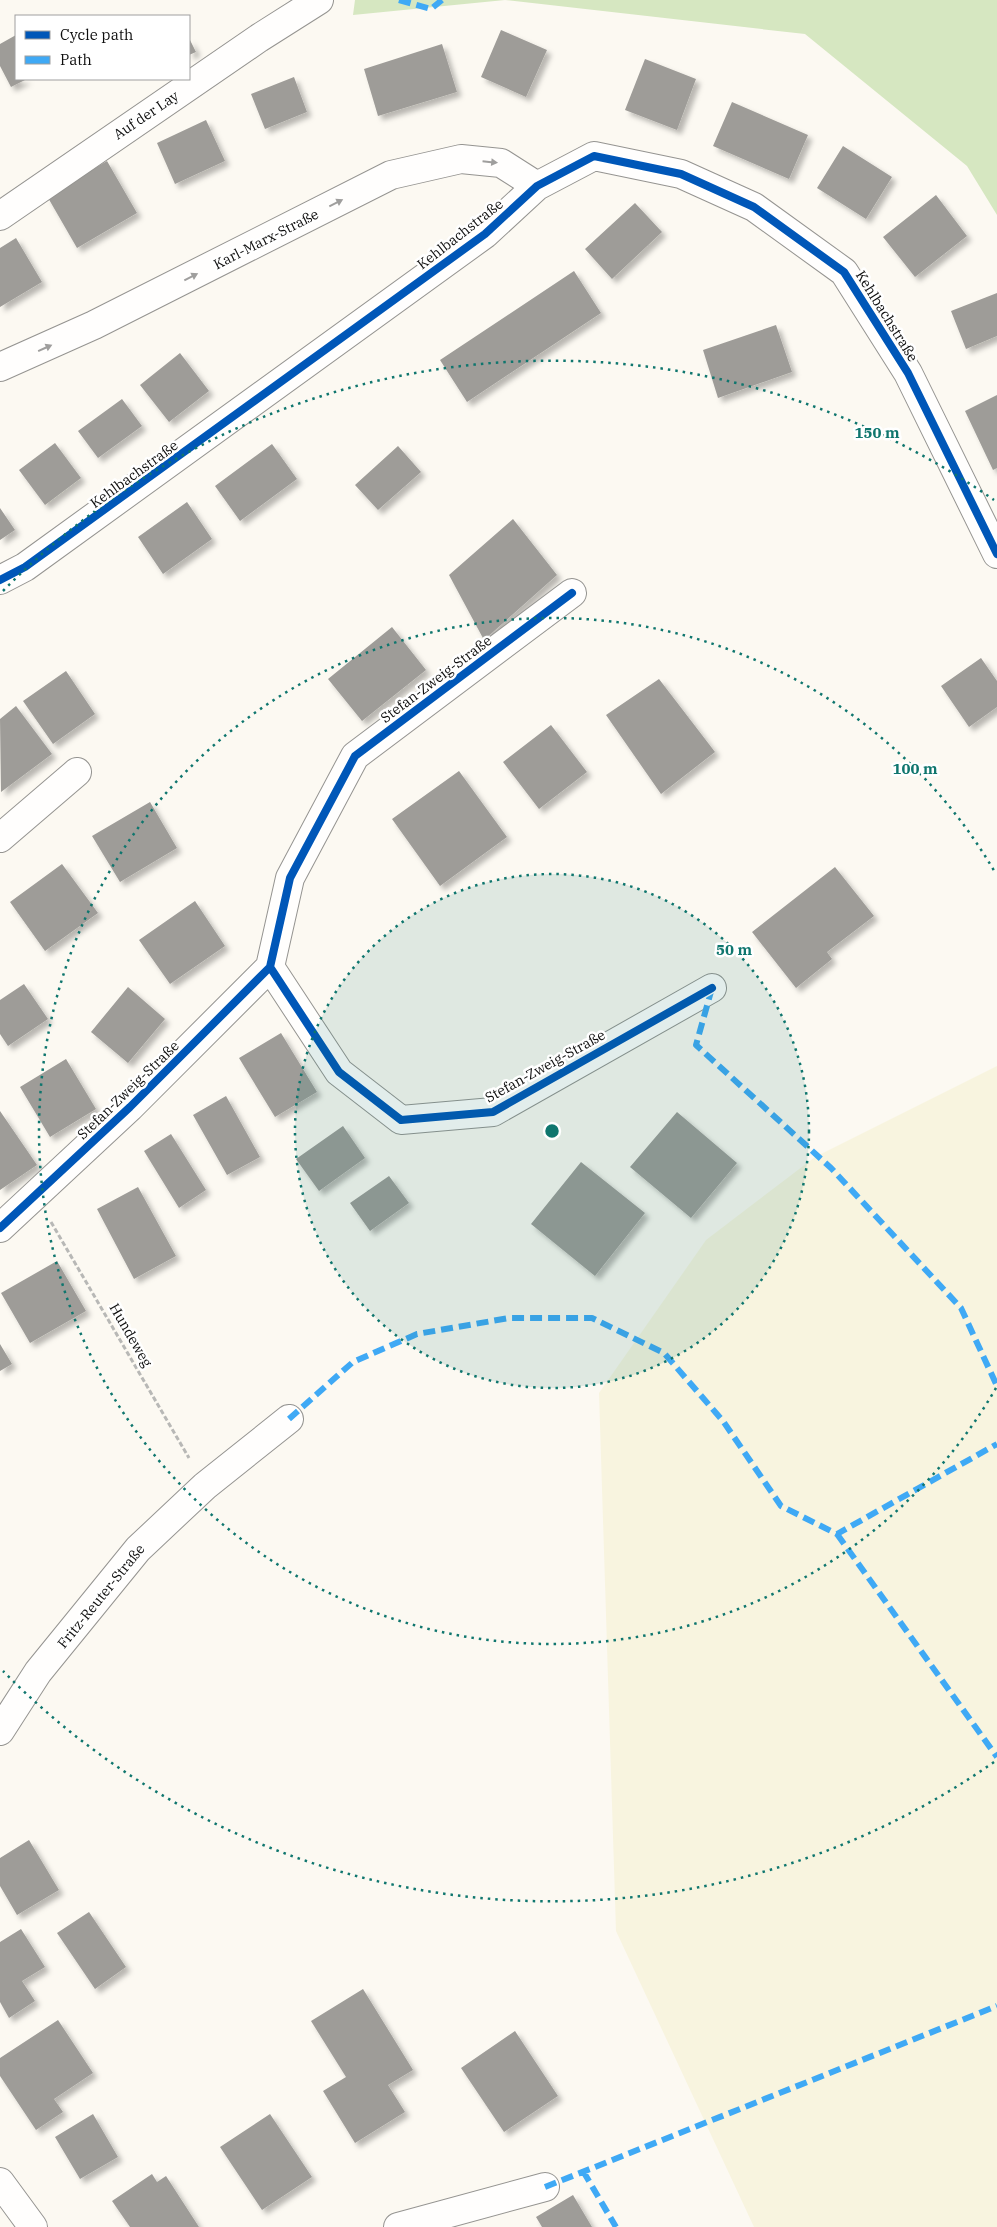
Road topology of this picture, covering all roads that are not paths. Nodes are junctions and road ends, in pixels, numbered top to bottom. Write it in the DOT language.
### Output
graph roads {
  1 [pos="319,0"];
  2 [pos="537,186"];
  3 [pos="0,216"];
  4 [pos="0,367"];
  5 [pos="997,554"];
  6 [pos="0,580"];
  7 [pos="572,593"];
  8 [pos="77,772"];
  9 [pos="0,838"];
  10 [pos="270,967"];
  11 [pos="712,988"];
  12 [pos="0,1228"];
  13 [pos="290,1419"];
  14 [pos="0,1731"];
  15 [pos="0,2182"];
  16 [pos="545,2186"];
  17 [pos="33,2227"];
  18 [pos="398,2227"];
  1 -- 3 [label="street, Auf der Lay"];
  4 -- 2 [label="street, Karl-Marx-Straße, one-way"];
  2 -- 5 [label="street, Kehlbachstraße"];
  2 -- 6 [label="street, Kehlbachstraße"];
  7 -- 10 [label="street, Stefan-Zweig-Straße"];
  8 -- 9 [label="street"];
  10 -- 11 [label="street, Stefan-Zweig-Straße"];
  10 -- 12 [label="street, Stefan-Zweig-Straße"];
  13 -- 14 [label="street, Fritz-Reuter-Straße"];
  15 -- 17 [label="street"];
  16 -- 18 [label="street"];
}
